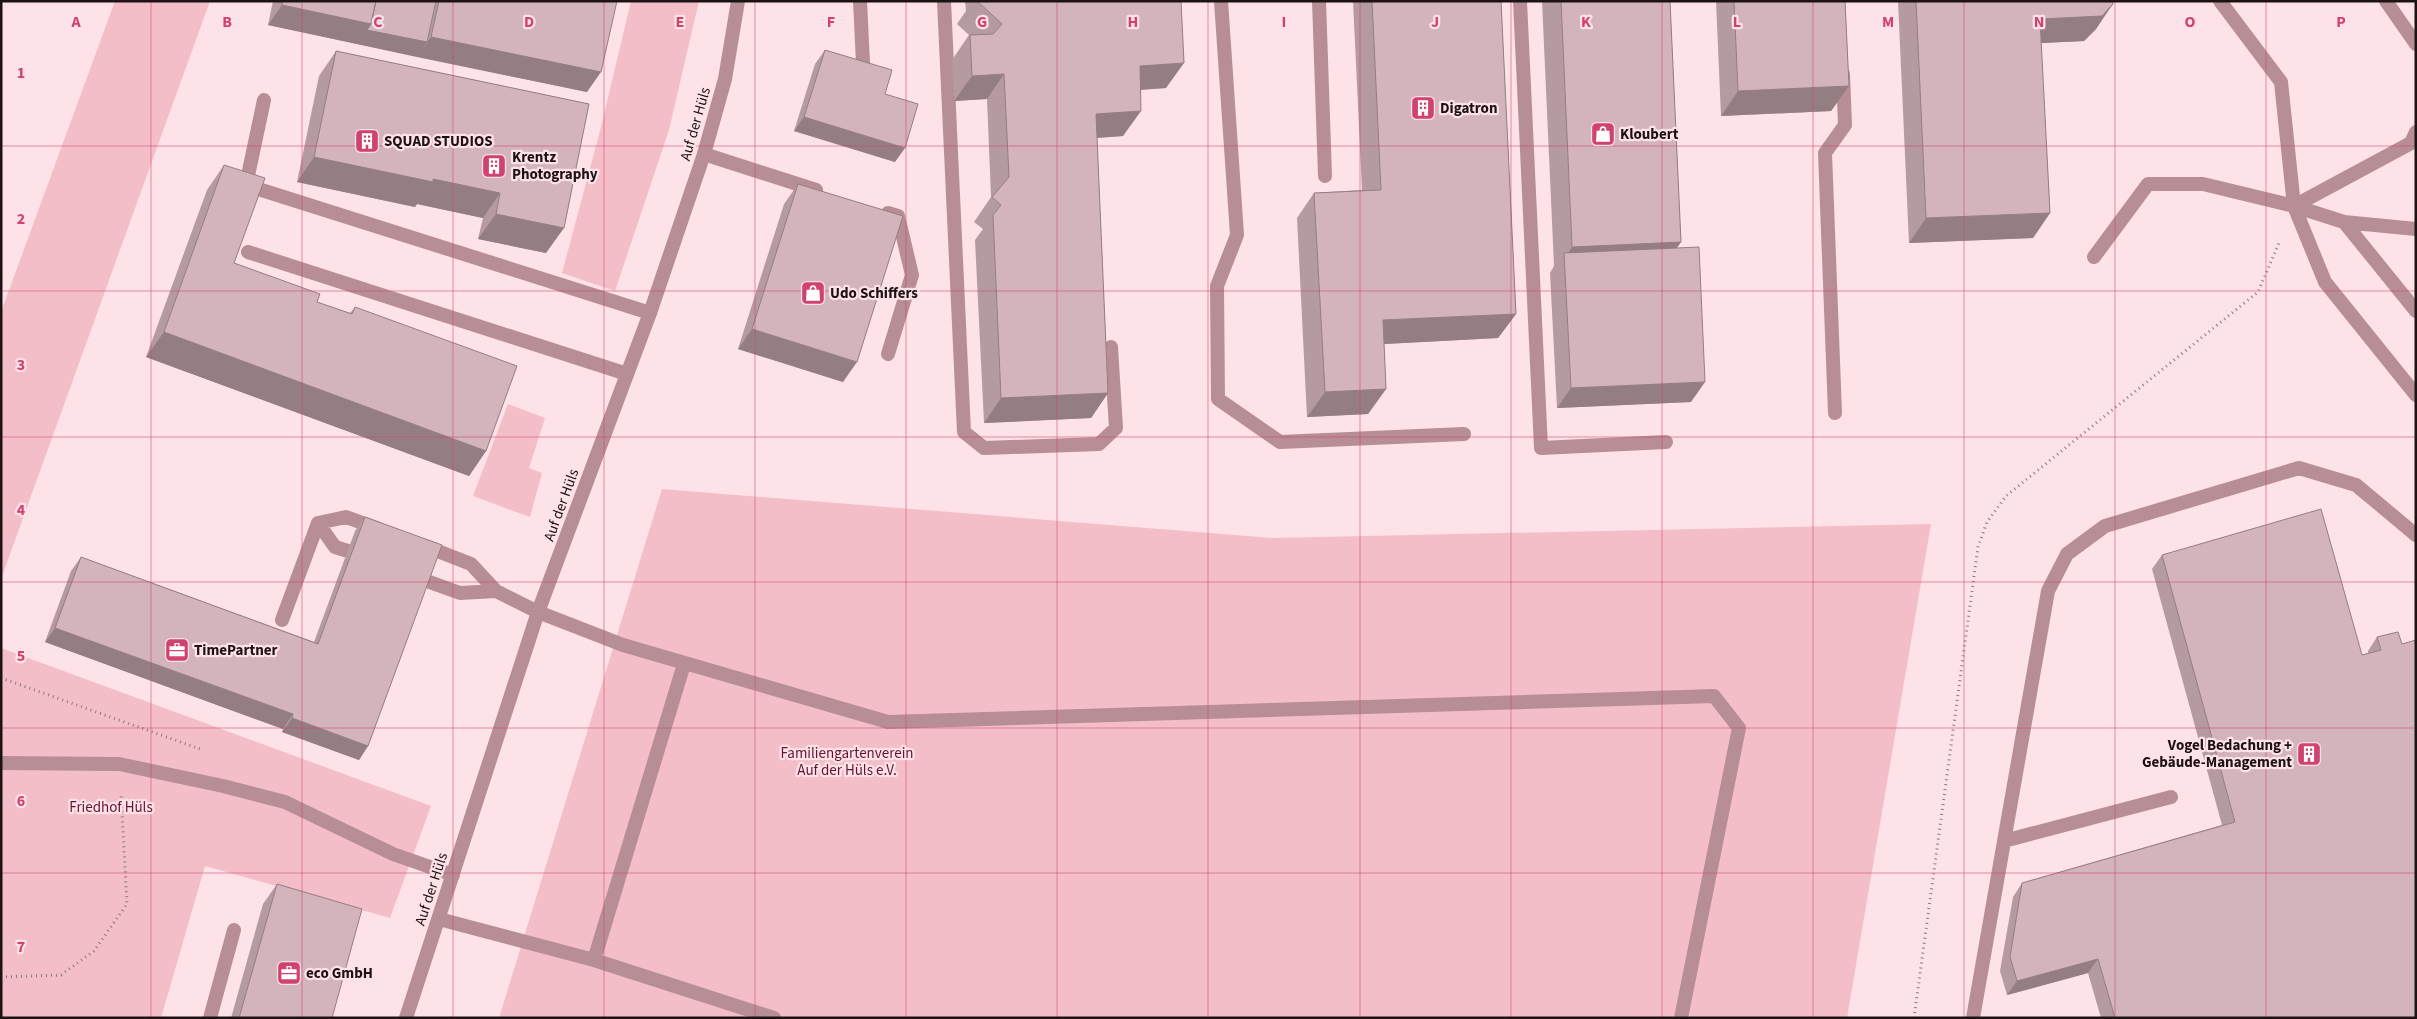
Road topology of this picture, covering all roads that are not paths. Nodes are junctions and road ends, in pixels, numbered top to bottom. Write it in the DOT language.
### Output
graph roads {
  1 [pos="738,1"];
  2 [pos="860,1"];
  3 [pos="944,1"];
  4 [pos="1222,1"];
  5 [pos="1319,1"];
  6 [pos="1520,1"];
  7 [pos="2220,1"];
  8 [pos="2386,1"];
  9 [pos="2416,44"];
  10 [pos="1842,58"];
  11 [pos="863,63"];
  12 [pos="264,100"];
  13 [pos="2416,132"];
  14 [pos="704,154"];
  15 [pos="1325,176"];
  16 [pos="834,196"];
  17 [pos="2294,206"];
  18 [pos="871,208"];
  19 [pos="2344,222"];
  20 [pos="2416,230"];
  21 [pos="248,252"];
  22 [pos="2094,257"];
  23 [pos="2416,311"];
  24 [pos="650,313"];
  25 [pos="1111,347"];
  26 [pos="888,354"];
  27 [pos="627,374"];
  28 [pos="2416,395"];
  29 [pos="1835,413"];
  30 [pos="1464,434"];
  31 [pos="1666,442"];
  32 [pos="318,524"];
  33 [pos="391,534"];
  34 [pos="2416,535"];
  35 [pos="409,540"];
  36 [pos="348,551"];
  37 [pos="424,580"];
  38 [pos="496,591"];
  39 [pos="538,612"];
  40 [pos="282,620"];
  41 [pos="684,664"];
  42 [pos="1,763"];
  43 [pos="2171,797"];
  44 [pos="2004,841"];
  45 [pos="452,875"];
  46 [pos="439,919"];
  47 [pos="234,930"];
  48 [pos="594,960"];
  49 [pos="210,1018"];
  50 [pos="406,1018"];
  51 [pos="774,1018"];
  52 [pos="1682,1018"];
  53 [pos="1973,1018"];
  1 -- 14 [label="street, Auf der Hüls"];
  2 -- 11 [label="street"];
  3 -- 25 [label="street"];
  4 -- 30 [label="street"];
  5 -- 15 [label="street"];
  6 -- 31 [label="street"];
  7 -- 17 [label="street"];
  8 -- 9 [label="street"];
  10 -- 29 [label="street"];
  12 -- 24 [label="street"];
  13 -- 17 [label="street"];
  14 -- 16 [label="street"];
  14 -- 24 [label="street, Auf der Hüls"];
  17 -- 19 [label="street"];
  17 -- 22 [label="street"];
  17 -- 28 [label="street"];
  18 -- 26 [label="street"];
  19 -- 20 [label="street"];
  19 -- 23 [label="street"];
  21 -- 27 [label="street"];
  24 -- 27 [label="street, Auf der Hüls"];
  27 -- 39 [label="street, Auf der Hüls"];
  32 -- 33 [label="street"];
  32 -- 36 [label="street"];
  32 -- 40 [label="street"];
  34 -- 44 [label="street"];
  35 -- 38 [label="street"];
  37 -- 38 [label="street"];
  38 -- 39 [label="street"];
  39 -- 41 [label="street"];
  39 -- 45 [label="street, Auf der Hüls"];
  41 -- 48 [label="street"];
  41 -- 52 [label="street"];
  42 -- 45 [label="street"];
  43 -- 44 [label="street"];
  44 -- 53 [label="street"];
  45 -- 46 [label="street, Auf der Hüls"];
  46 -- 48 [label="street"];
  46 -- 50 [label="street, Auf der Hüls"];
  47 -- 49 [label="street"];
  48 -- 51 [label="street"];
}
